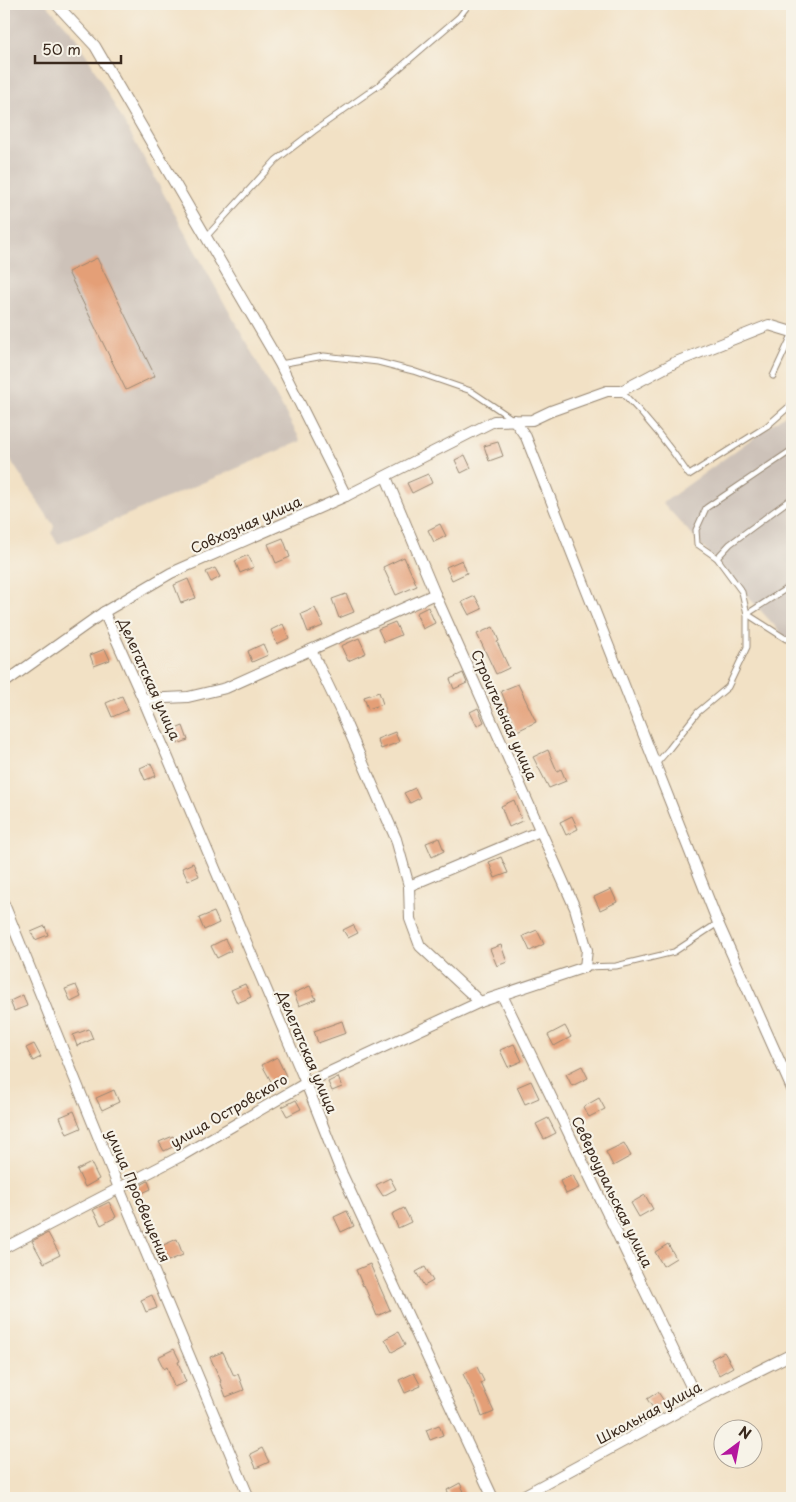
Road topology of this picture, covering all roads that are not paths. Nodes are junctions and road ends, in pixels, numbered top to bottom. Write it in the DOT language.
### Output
graph roads {
  1 [pos="56,4"];
  2 [pos="469,4"];
  3 [pos="206,237"];
  4 [pos="792,333"];
  5 [pos="280,364"];
  6 [pos="773,376"];
  7 [pos="621,391"];
  8 [pos="792,404"];
  9 [pos="514,420"];
  10 [pos="792,450"];
  11 [pos="386,477"];
  12 [pos="346,496"];
  13 [pos="792,498"];
  14 [pos="717,558"];
  15 [pos="792,585"];
  16 [pos="435,594"];
  17 [pos="104,612"];
  18 [pos="748,614"];
  19 [pos="792,635"];
  20 [pos="311,650"];
  21 [pos="4,683"];
  22 [pos="144,699"];
  23 [pos="656,764"];
  24 [pos="540,831"];
  25 [pos="408,886"];
  26 [pos="4,904"];
  27 [pos="718,923"];
  28 [pos="585,967"];
  29 [pos="502,995"];
  30 [pos="480,1002"];
  31 [pos="306,1083"];
  32 [pos="792,1089"];
  33 [pos="119,1188"];
  34 [pos="4,1248"];
  35 [pos="792,1354"];
  36 [pos="698,1401"];
  37 [pos="249,1498"];
  38 [pos="492,1498"];
  39 [pos="519,1498"];
  1 -- 3 [label="street"];
  2 -- 3 [label="lane"];
  3 -- 5 [label="street"];
  4 -- 6 [label="lane"];
  4 -- 7 [label="street, Совхозная улица"];
  5 -- 9 [label="lane"];
  5 -- 12 [label="street"];
  7 -- 8 [label="lane"];
  7 -- 9 [label="street, Совхозная улица"];
  9 -- 11 [label="street, Совхозная улица"];
  9 -- 23 [label="street"];
  10 -- 14 [label="lane"];
  11 -- 12 [label="street, Совхозная улица"];
  11 -- 16 [label="street, Строительная улица"];
  12 -- 17 [label="street, Совхозная улица"];
  13 -- 14 [label="lane"];
  14 -- 18 [label="lane"];
  15 -- 18 [label="lane"];
  16 -- 20 [label="street"];
  16 -- 24 [label="street, Строительная улица"];
  17 -- 21 [label="street, Совхозная улица"];
  17 -- 22 [label="street, Делегатская улица"];
  18 -- 19 [label="lane"];
  18 -- 23 [label="lane"];
  20 -- 22 [label="street"];
  20 -- 25 [label="street"];
  22 -- 31 [label="street, Делегатская улица"];
  23 -- 27 [label="street"];
  24 -- 25 [label="street"];
  24 -- 28 [label="street, Строительная улица"];
  25 -- 30 [label="street"];
  26 -- 33 [label="street, улица Просвещения"];
  27 -- 28 [label="lane"];
  27 -- 32 [label="street"];
  28 -- 29 [label="street, улица Островского"];
  29 -- 30 [label="street, улица Островского"];
  29 -- 36 [label="street, Североуральская улица"];
  30 -- 31 [label="street, улица Островского"];
  31 -- 33 [label="street, улица Островского"];
  31 -- 38 [label="street, Делегатская улица"];
  33 -- 34 [label="street, улица Островского"];
  33 -- 37 [label="street, улица Просвещения"];
  35 -- 36 [label="street, Школьная улица"];
  36 -- 39 [label="street, Школьная улица"];
}
